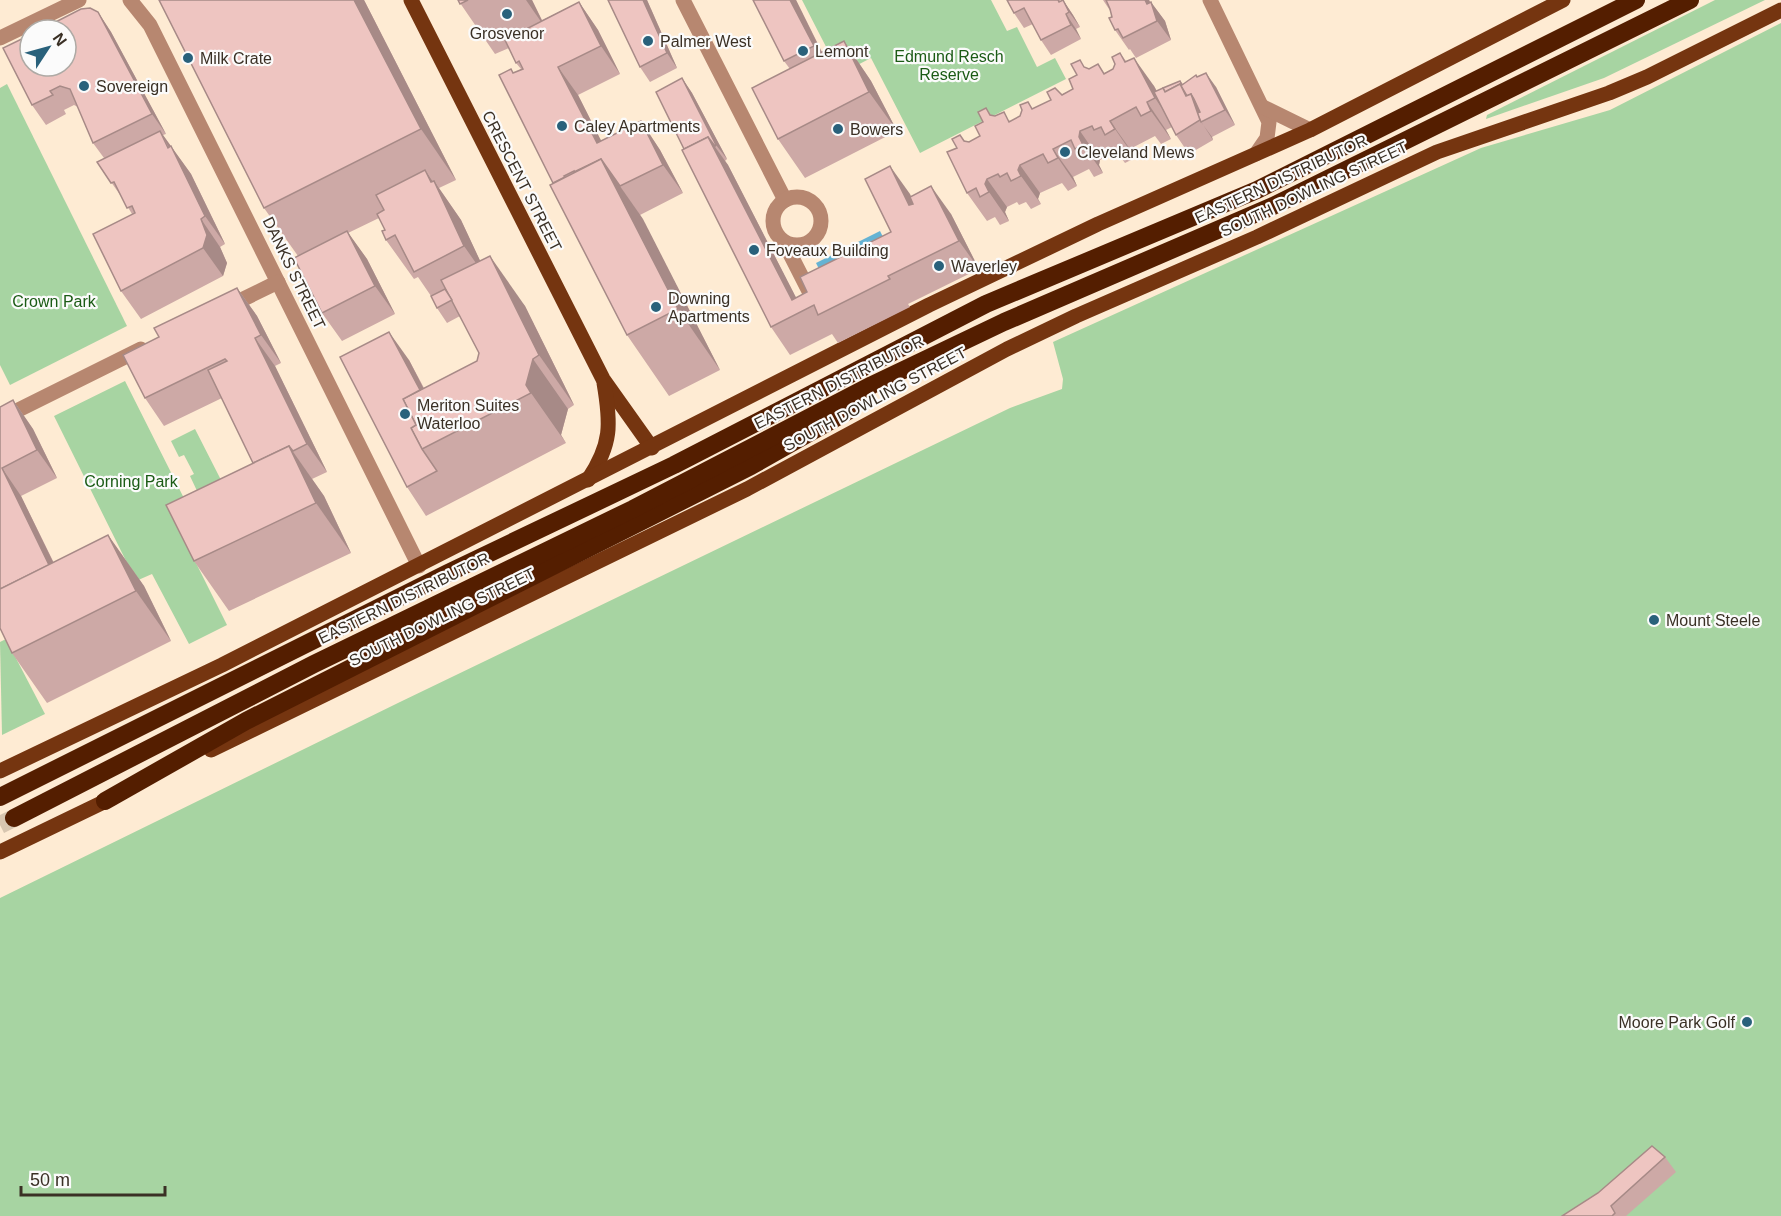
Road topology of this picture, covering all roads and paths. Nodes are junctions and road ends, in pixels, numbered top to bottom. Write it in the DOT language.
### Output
graph roads {
  1 [pos="79,0"];
  2 [pos="130,0"];
  3 [pos="411,0"];
  4 [pos="683,0"];
  5 [pos="1210,0"];
  6 [pos="1563,0"];
  7 [pos="1636,0"];
  8 [pos="1690,0"];
  9 [pos="1781,10"];
  10 [pos="0,38"];
  11 [pos="1263,106"];
  12 [pos="1310,130"];
  13 [pos="1256,154"];
  14 [pos="785,200"];
  15 [pos="784,242"];
  16 [pos="279,282"];
  17 [pos="814,302"];
  18 [pos="208,316"];
  19 [pos="1004,322"];
  20 [pos="158,341"];
  21 [pos="603,379"];
  22 [pos="0,419"];
  23 [pos="652,448"];
  24 [pos="588,480"];
  25 [pos="419,566"];
  26 [pos="0,771"];
  27 [pos="0,797"];
  28 [pos="105,801"];
  29 [pos="14,818"];
  30 [pos="0,852"];
  1 -- 10 [label="street"];
  2 -- 16 [label="street, DANKS STREET"];
  3 -- 21 [label="main road, CRESCENT STREET"];
  4 -- 14 [label="street"];
  5 -- 11 [label="street"];
  6 -- 12 [label="main road"];
  7 -- 27 [label="highway, EASTERN DISTRIBUTOR"];
  8 -- 19 [label="highway, EASTERN DISTRIBUTOR"];
  9 -- 28 [label="main road, SOUTH DOWLING STREET"];
  11 -- 12 [label="street"];
  11 -- 13 [label="street"];
  12 -- 13 [label="main road"];
  13 -- 23 [label="main road"];
  14 -- 15 [label="street"];
  14 -- 15 [label="street"];
  15 -- 17 [label="street"];
  16 -- 18 [label="street"];
  16 -- 25 [label="street, DANKS STREET"];
  19 -- 28 [label="highway"];
  19 -- 29 [label="highway, EASTERN DISTRIBUTOR"];
  20 -- 22 [label="street"];
  21 -- 23 [label="main road, CRESCENT STREET"];
  21 -- 24 [label="main road, CRESCENT STREET"];
  23 -- 24 [label="main road"];
  24 -- 25 [label="main road"];
  25 -- 26 [label="main road"];
  28 -- 30 [label="main road, SOUTH DOWLING STREET"];
}
